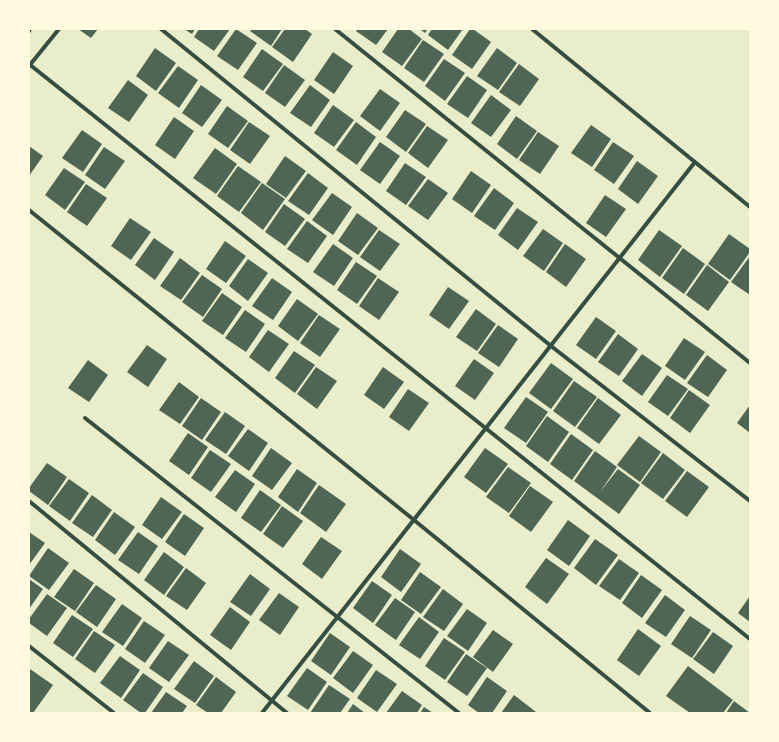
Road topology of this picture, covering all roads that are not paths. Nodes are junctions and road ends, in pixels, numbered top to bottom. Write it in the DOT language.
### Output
graph roads {
  1 [pos="59,29"];
  2 [pos="161,29"];
  3 [pos="335,29"];
  4 [pos="532,29"];
  5 [pos="29,65"];
  6 [pos="696,162"];
  7 [pos="750,207"];
  8 [pos="29,210"];
  9 [pos="619,259"];
  10 [pos="551,346"];
  11 [pos="750,363"];
  12 [pos="85,418"];
  13 [pos="486,428"];
  14 [pos="750,501"];
  15 [pos="29,502"];
  16 [pos="414,520"];
  17 [pos="337,618"];
  18 [pos="750,639"];
  19 [pos="29,646"];
  20 [pos="272,701"];
  21 [pos="114,713"];
  22 [pos="262,713"];
  23 [pos="287,713"];
  24 [pos="459,713"];
  25 [pos="650,713"];
  1 -- 5 [label="street"];
  2 -- 10 [label="street"];
  3 -- 9 [label="street"];
  4 -- 6 [label="street"];
  5 -- 13 [label="street"];
  6 -- 7 [label="street"];
  6 -- 9 [label="street"];
  8 -- 16 [label="street"];
  9 -- 10 [label="street"];
  9 -- 11 [label="street"];
  10 -- 13 [label="street"];
  10 -- 14 [label="street"];
  12 -- 17 [label="street"];
  13 -- 16 [label="street"];
  13 -- 18 [label="street"];
  15 -- 20 [label="street"];
  16 -- 17 [label="street"];
  16 -- 25 [label="street"];
  17 -- 20 [label="street"];
  17 -- 24 [label="street"];
  19 -- 21 [label="street"];
  20 -- 22 [label="street"];
  20 -- 23 [label="street"];
}
